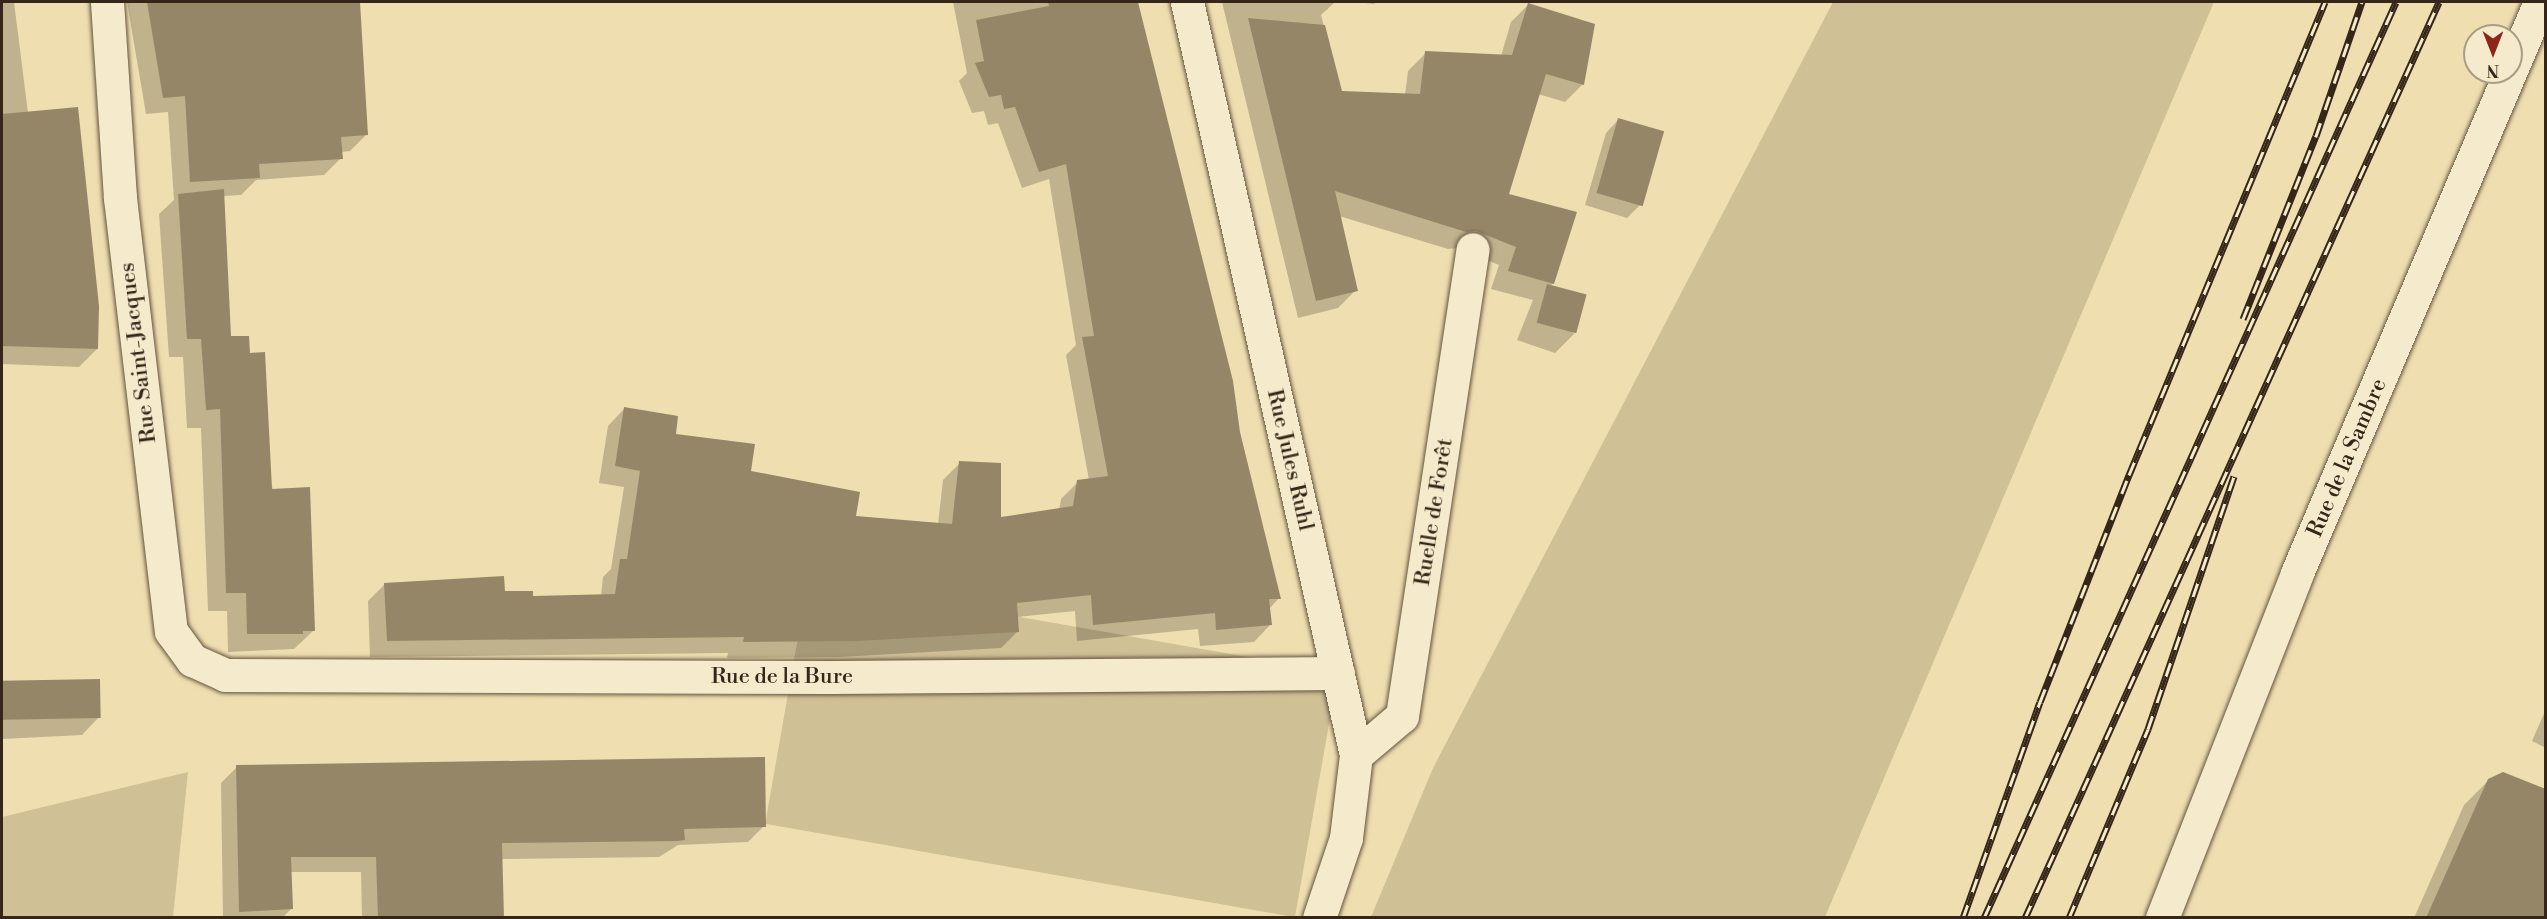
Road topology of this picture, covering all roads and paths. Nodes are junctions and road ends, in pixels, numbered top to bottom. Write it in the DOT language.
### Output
graph roads {
  1 [pos="107,2"];
  2 [pos="1186,2"];
  3 [pos="2540,2"];
  4 [pos="1473,249"];
  5 [pos="1338,673"];
  6 [pos="225,675"];
  7 [pos="1356,755"];
  8 [pos="1319,918"];
  9 [pos="2162,918"];
  1 -- 6 [label="street, Rue Saint-Jacques"];
  2 -- 5 [label="street, Rue Jules Ruhl"];
  3 -- 9 [label="street, Rue de la Sambre"];
  4 -- 7 [label="street, Ruelle de Forêt"];
  5 -- 6 [label="street, Rue de la Bure"];
  5 -- 7 [label="street, Rue Jules Ruhl"];
  7 -- 8 [label="street, Rue Jules Ruhl"];
}
